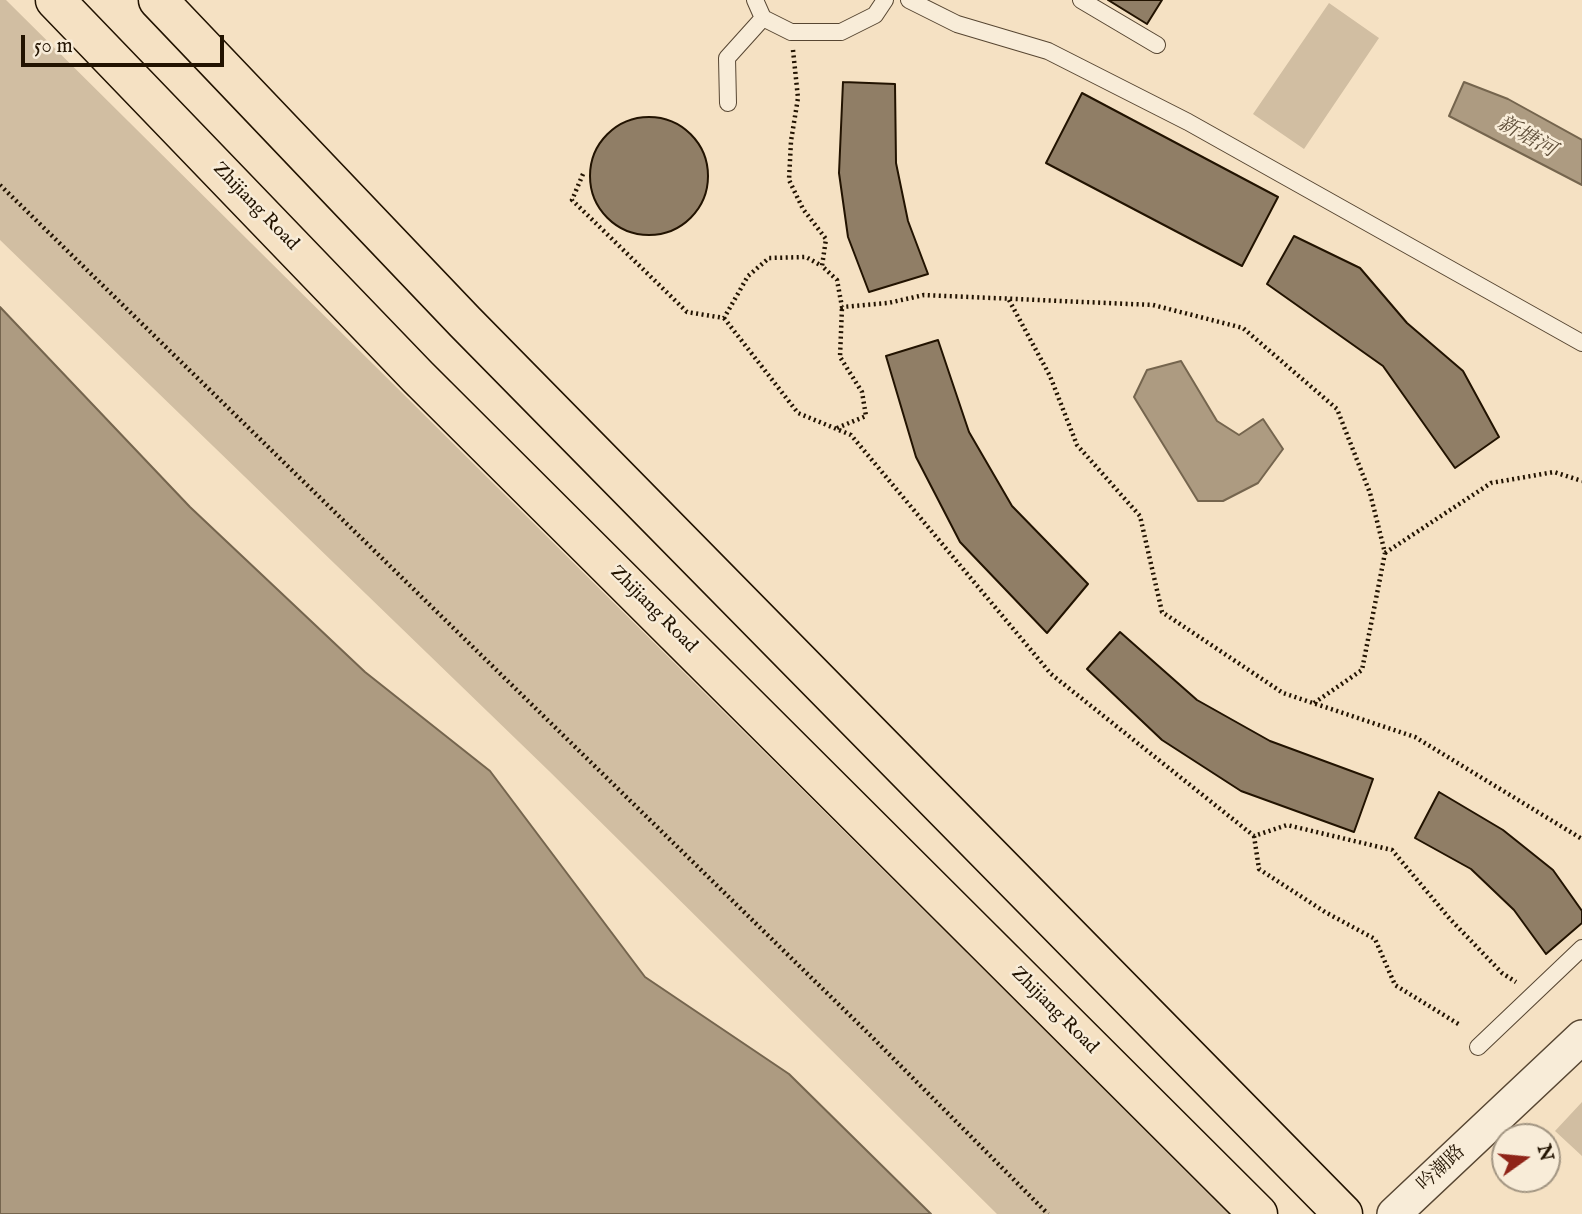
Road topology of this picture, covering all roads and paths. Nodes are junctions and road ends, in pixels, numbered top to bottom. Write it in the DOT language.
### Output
graph roads {
  1 [pos="55,0"];
  2 [pos="158,0"];
  3 [pos="755,0"];
  4 [pos="884,0"];
  5 [pos="909,0"];
  6 [pos="1082,0"];
  7 [pos="763,18"];
  8 [pos="791,32"];
  9 [pos="1157,45"];
  10 [pos="728,103"];
  11 [pos="583,174"];
  12 [pos="0,185"];
  13 [pos="822,265"];
  14 [pos="1009,299"];
  15 [pos="842,307"];
  16 [pos="724,318"];
  17 [pos="1582,343"];
  18 [pos="837,428"];
  19 [pos="1582,481"];
  20 [pos="1385,553"];
  21 [pos="1314,703"];
  22 [pos="1254,836"];
  23 [pos="1582,839"];
  24 [pos="1582,948"];
  25 [pos="1535,993"];
  26 [pos="1460,1025"];
  27 [pos="1582,1037"];
  28 [pos="1478,1047"];
  29 [pos="1048,1214"];
  30 [pos="1258,1214"];
  31 [pos="1343,1214"];
  32 [pos="1394,1214"];
  1 -- 30 [label="main road, Zhijiang Road"];
  2 -- 31 [label="main road"];
  3 -- 7 [label="lane"];
  4 -- 8 [label="lane"];
  5 -- 17 [label="lane"];
  6 -- 9 [label="lane"];
  7 -- 8 [label="lane"];
  7 -- 10 [label="lane"];
  8 -- 13 [label="path"];
  11 -- 16 [label="path"];
  12 -- 29 [label="path"];
  13 -- 15 [label="path"];
  13 -- 16 [label="path"];
  14 -- 15 [label="path"];
  14 -- 20 [label="path"];
  14 -- 21 [label="path"];
  15 -- 18 [label="path"];
  16 -- 18 [label="path"];
  18 -- 22 [label="path"];
  19 -- 20 [label="path"];
  20 -- 21 [label="path"];
  21 -- 23 [label="path"];
  22 -- 25 [label="path"];
  22 -- 26 [label="path"];
  24 -- 25 [label="lane"];
  25 -- 28 [label="lane"];
  27 -- 32 [label="street, 吟潮路"];
}
